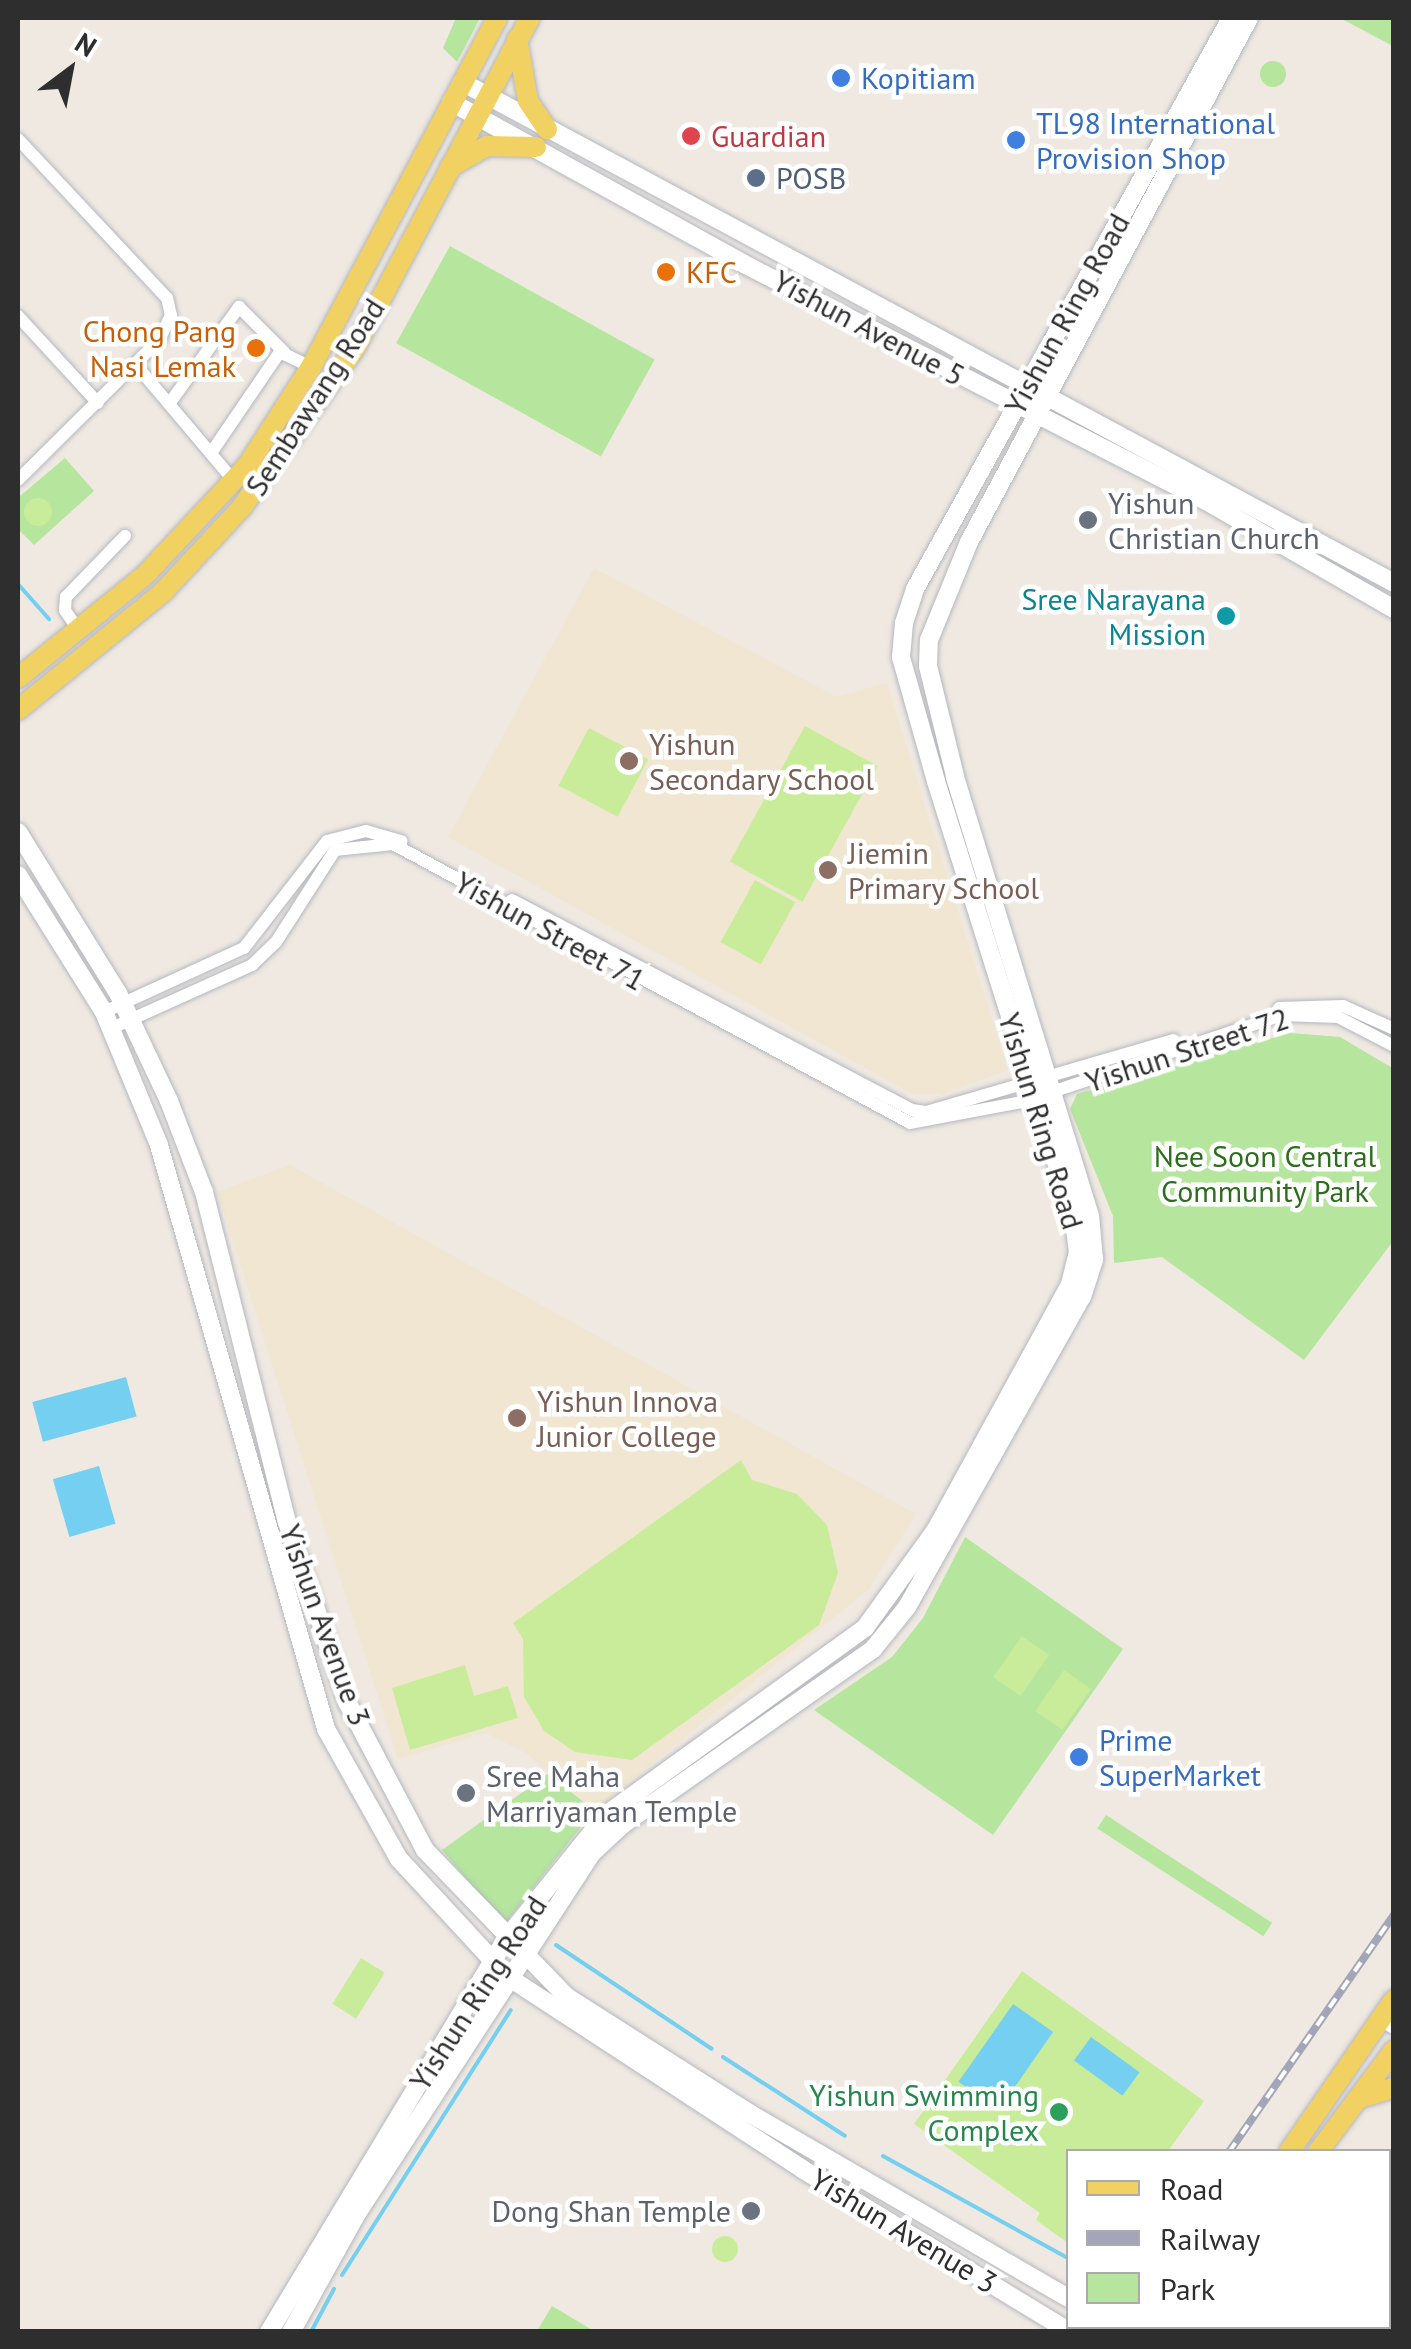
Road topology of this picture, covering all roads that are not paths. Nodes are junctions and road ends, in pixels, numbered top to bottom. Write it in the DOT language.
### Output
graph roads {
  1 [pos="498,18"];
  2 [pos="530,18"];
  3 [pos="1231,18"];
  4 [pos="1249,18"];
  5 [pos="518,39"];
  6 [pos="462,82"];
  7 [pos="486,95"];
  8 [pos="451,102"];
  9 [pos="476,116"];
  10 [pos="542,138"];
  11 [pos="18,139"];
  12 [pos="450,167"];
  13 [pos="18,316"];
  14 [pos="284,352"];
  15 [pos="136,365"];
  16 [pos="311,367"];
  17 [pos="1027,386"];
  18 [pos="1047,396"];
  19 [pos="98,403"];
  20 [pos="170,404"];
  21 [pos="1017,405"];
  22 [pos="1037,415"];
  23 [pos="210,453"];
  24 [pos="18,480"];
  25 [pos="235,482"];
  26 [pos="125,536"];
  27 [pos="1394,583"];
  28 [pos="1394,609"];
  29 [pos="79,631"];
  30 [pos="18,678"];
  31 [pos="18,710"];
  32 [pos="18,832"];
  33 [pos="18,875"];
  34 [pos="259,932"];
  35 [pos="276,942"];
  36 [pos="128,1012"];
  37 [pos="108,1020"];
  38 [pos="1394,1029"];
  39 [pos="1394,1046"];
  40 [pos="1040,1088"];
  41 [pos="506,1939"];
  42 [pos="521,1956"];
  43 [pos="490,1964"];
  44 [pos="508,1977"];
  45 [pos="1394,2000"];
  46 [pos="1381,2028"];
  47 [pos="1393,2051"];
  48 [pos="1394,2088"];
  49 [pos="1357,2098"];
  50 [pos="1290,2149"];
  51 [pos="1320,2149"];
  52 [pos="1066,2297"];
  53 [pos="269,2332"];
  54 [pos="291,2332"];
  55 [pos="1070,2332"];
  1 -- 6 [label="main road, Sembawang Road"];
  2 -- 5 [label="main road, Sembawang Road"];
  3 -- 17 [label="main road, Yishun Ring Road"];
  4 -- 18 [label="main road, Yishun Ring Road"];
  5 -- 7 [label="main road, Sembawang Road"];
  5 -- 10 [label="main road"];
  6 -- 7 [label="main road, Yishun Avenue 5"];
  6 -- 8 [label="main road, Sembawang Road"];
  7 -- 9 [label="main road, Sembawang Road"];
  7 -- 10 [label="main road, Yishun Avenue 5"];
  8 -- 9 [label="main road, Yishun Avenue 5"];
  8 -- 16 [label="main road, Sembawang Road"];
  9 -- 10 [label="main road, Yishun Avenue 5"];
  9 -- 12 [label="main road, Sembawang Road"];
  10 -- 12 [label="main road"];
  10 -- 17 [label="main road, Yishun Avenue 5"];
  10 -- 21 [label="main road, Yishun Avenue 5"];
  11 -- 15 [label="street"];
  12 -- 31 [label="main road, Sembawang Road"];
  13 -- 19 [label="street"];
  14 -- 16 [label="street"];
  14 -- 20 [label="street"];
  14 -- 23 [label="street"];
  15 -- 19 [label="street"];
  15 -- 20 [label="street"];
  16 -- 25 [label="main road, Sembawang Road"];
  17 -- 18 [label="main road, Yishun Avenue 5"];
  17 -- 21 [label="main road, Yishun Ring Road"];
  18 -- 22 [label="main road, Yishun Ring Road"];
  18 -- 27 [label="main road, Yishun Avenue 5"];
  19 -- 24 [label="street"];
  20 -- 23 [label="street"];
  21 -- 22 [label="main road, Yishun Avenue 5"];
  21 -- 40 [label="main road, Yishun Ring Road"];
  22 -- 28 [label="main road, Yishun Avenue 5"];
  22 -- 40 [label="main road, Yishun Ring Road"];
  23 -- 25 [label="street"];
  25 -- 29 [label="main road, Sembawang Road"];
  26 -- 29 [label="street"];
  29 -- 30 [label="main road, Sembawang Road"];
  32 -- 36 [label="main road, Yishun Avenue 3"];
  33 -- 37 [label="main road, Yishun Avenue 3"];
  34 -- 35 [label="street"];
  34 -- 36 [label="street, Yishun Street 71"];
  34 -- 40 [label="street, Yishun Street 71"];
  35 -- 36 [label="street, Yishun Street 71"];
  35 -- 40 [label="street, Yishun Street 71"];
  36 -- 37 [label="street, Yishun Street 71"];
  36 -- 41 [label="main road, Yishun Avenue 3"];
  37 -- 43 [label="main road, Yishun Avenue 3"];
  38 -- 40 [label="street, Yishun Street 72"];
  39 -- 40 [label="street, Yishun Street 72"];
  40 -- 41 [label="main road, Yishun Ring Road"];
  40 -- 42 [label="main road, Yishun Ring Road"];
  41 -- 42 [label="main road, Yishun Avenue 3"];
  41 -- 43 [label="main road, Yishun Ring Road"];
  42 -- 44 [label="main road, Yishun Ring Road"];
  42 -- 52 [label="main road, Yishun Avenue 3"];
  43 -- 44 [label="main road, Yishun Avenue 3"];
  43 -- 53 [label="main road, Yishun Ring Road"];
  44 -- 54 [label="main road, Yishun Ring Road"];
  44 -- 55 [label="main road, Yishun Avenue 3"];
  45 -- 46 [label="main road"];
  46 -- 47 [label="street"];
  46 -- 50 [label="main road"];
  47 -- 49 [label="main road"];
  48 -- 49 [label="main road"];
  49 -- 51 [label="main road"];
}
